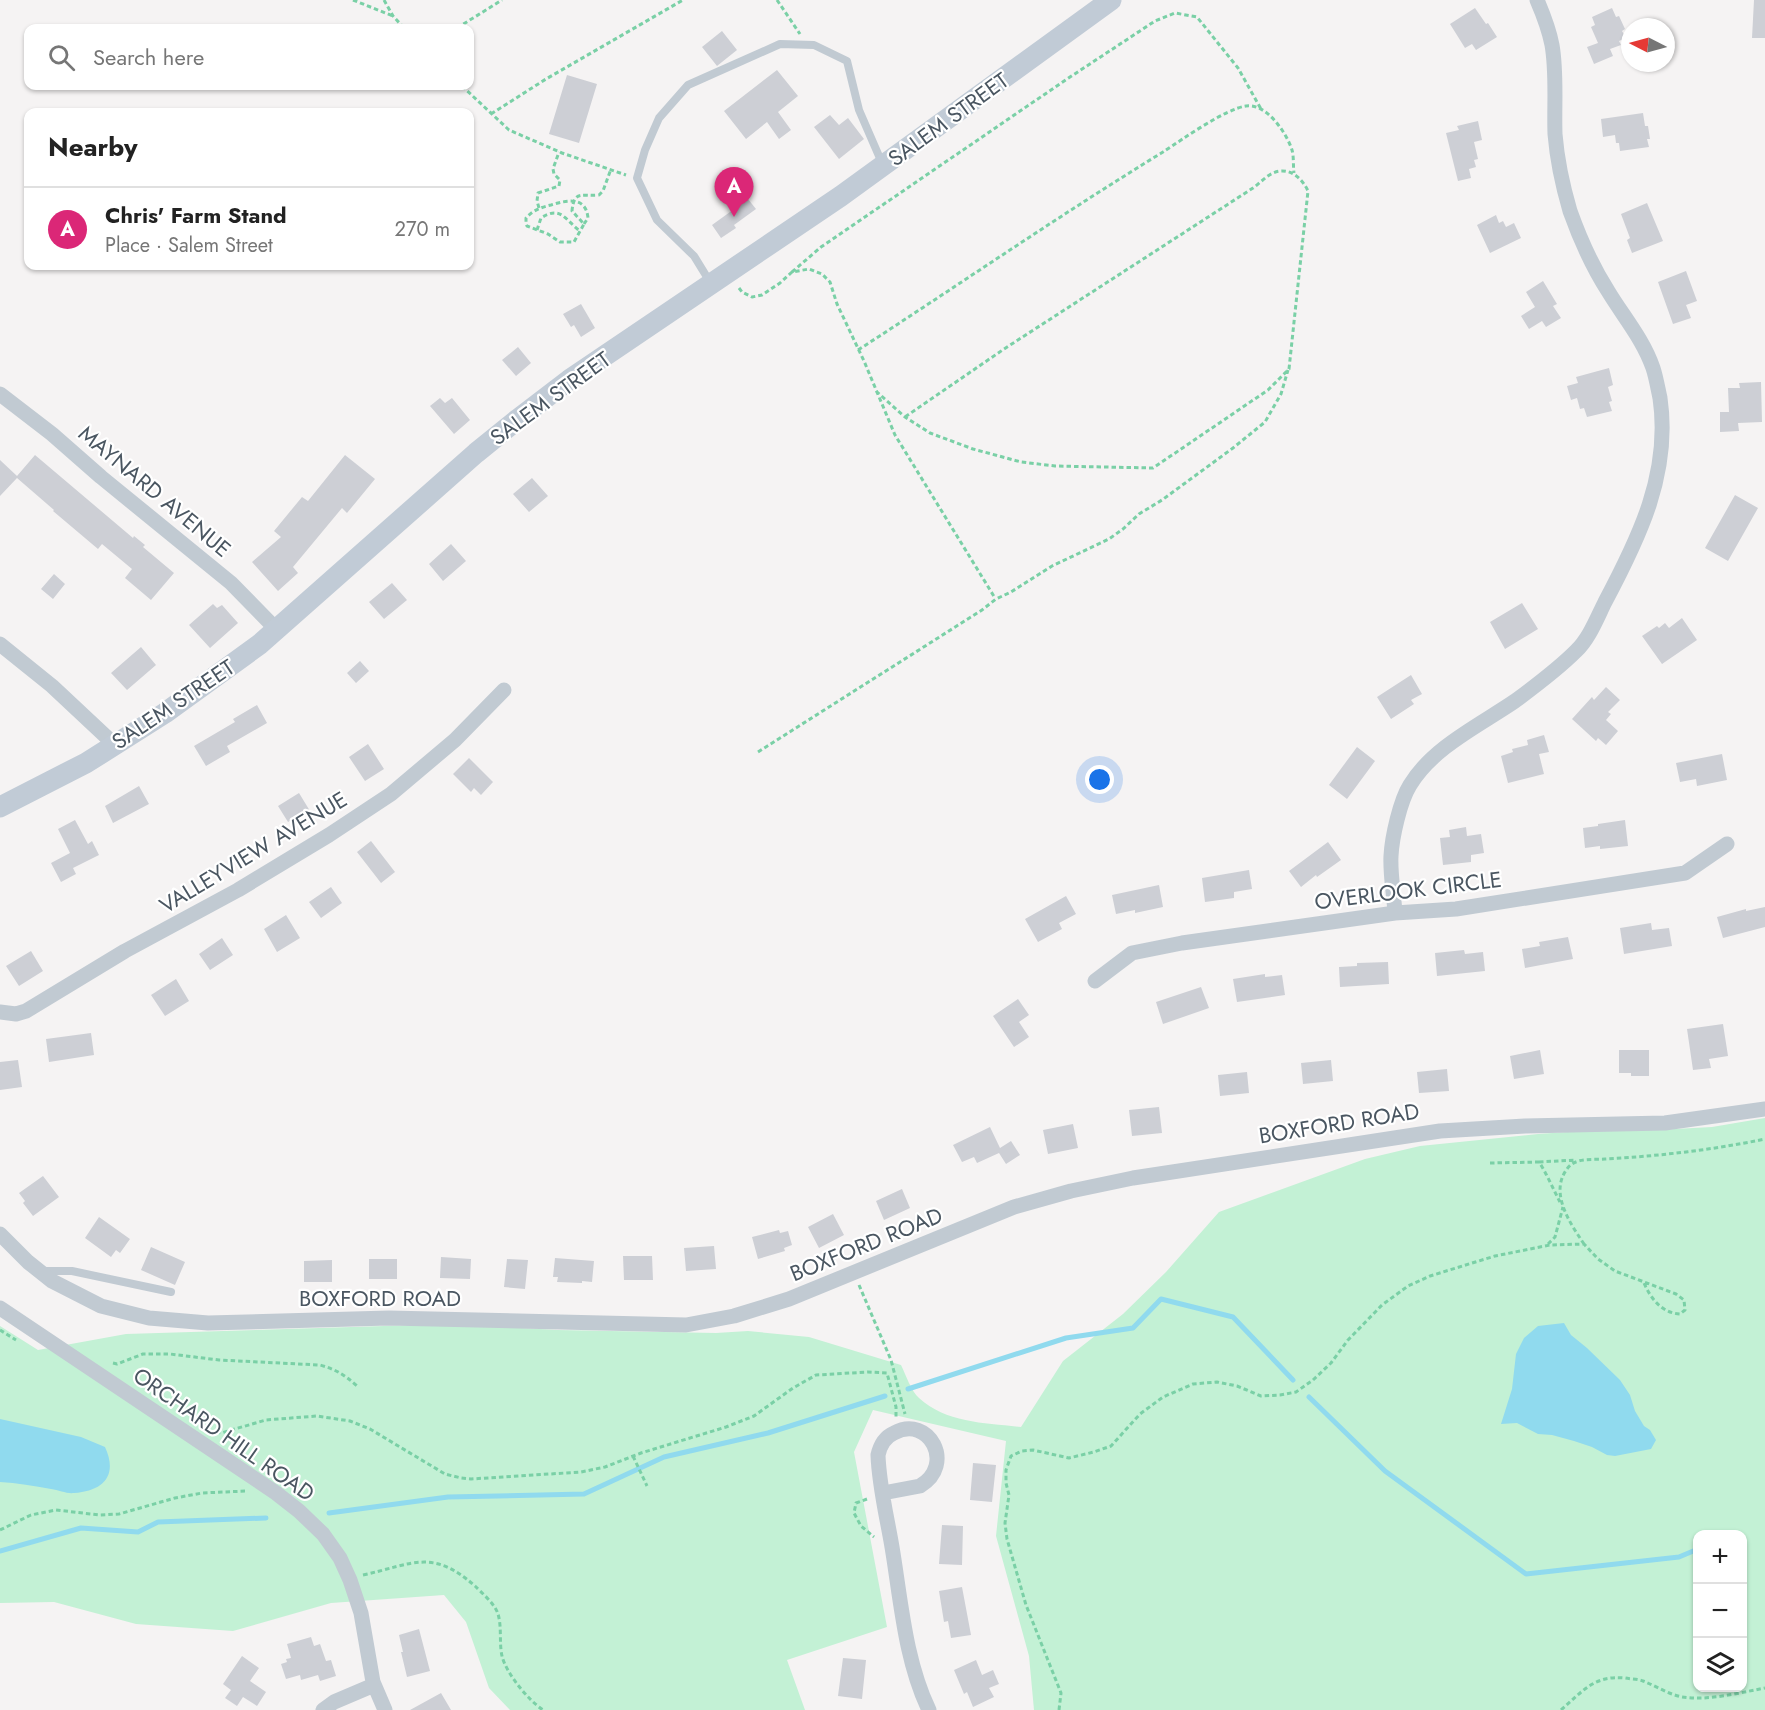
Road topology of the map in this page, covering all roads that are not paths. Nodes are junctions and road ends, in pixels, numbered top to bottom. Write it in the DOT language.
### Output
graph roads {
  1 [pos="1111,0"];
  2 [pos="1537,0"];
  3 [pos="883,165"];
  4 [pos="719,278"];
  5 [pos="0,394"];
  6 [pos="276,629"];
  7 [pos="0,644"];
  8 [pos="504,690"];
  9 [pos="115,745"];
  10 [pos="0,807"];
  11 [pos="1727,844"];
  12 [pos="1395,913"];
  13 [pos="1095,981"];
  14 [pos="0,1012"];
  15 [pos="1765,1110"];
  16 [pos="0,1234"];
  17 [pos="40,1271"];
  18 [pos="171,1292"];
  19 [pos="0,1308"];
  20 [pos="879,1494"];
  21 [pos="374,1685"];
  22 [pos="323,1710"];
  23 [pos="385,1710"];
  24 [pos="928,1710"];
  1 -- 3 [label="main road, SALEM STREET"];
  2 -- 12 [label="street"];
  3 -- 4 [label="main road, SALEM STREET"];
  3 -- 4 [label="lane"];
  4 -- 6 [label="main road, SALEM STREET"];
  5 -- 6 [label="street, MAYNARD AVENUE"];
  6 -- 9 [label="main road, SALEM STREET"];
  7 -- 9 [label="street"];
  8 -- 14 [label="street, VALLEYVIEW AVENUE"];
  9 -- 10 [label="main road, SALEM STREET"];
  11 -- 12 [label="street, OVERLOOK CIRCLE"];
  12 -- 13 [label="street, OVERLOOK CIRCLE"];
  15 -- 17 [label="street, BOXFORD ROAD"];
  16 -- 17 [label="street, BOXFORD ROAD"];
  17 -- 18 [label="lane"];
  19 -- 21 [label="street, ORCHARD HILL ROAD"];
  20 -- 20 [label="street"];
  20 -- 24 [label="street"];
  21 -- 22 [label="street"];
  21 -- 23 [label="street, ORCHARD HILL ROAD"];
}
